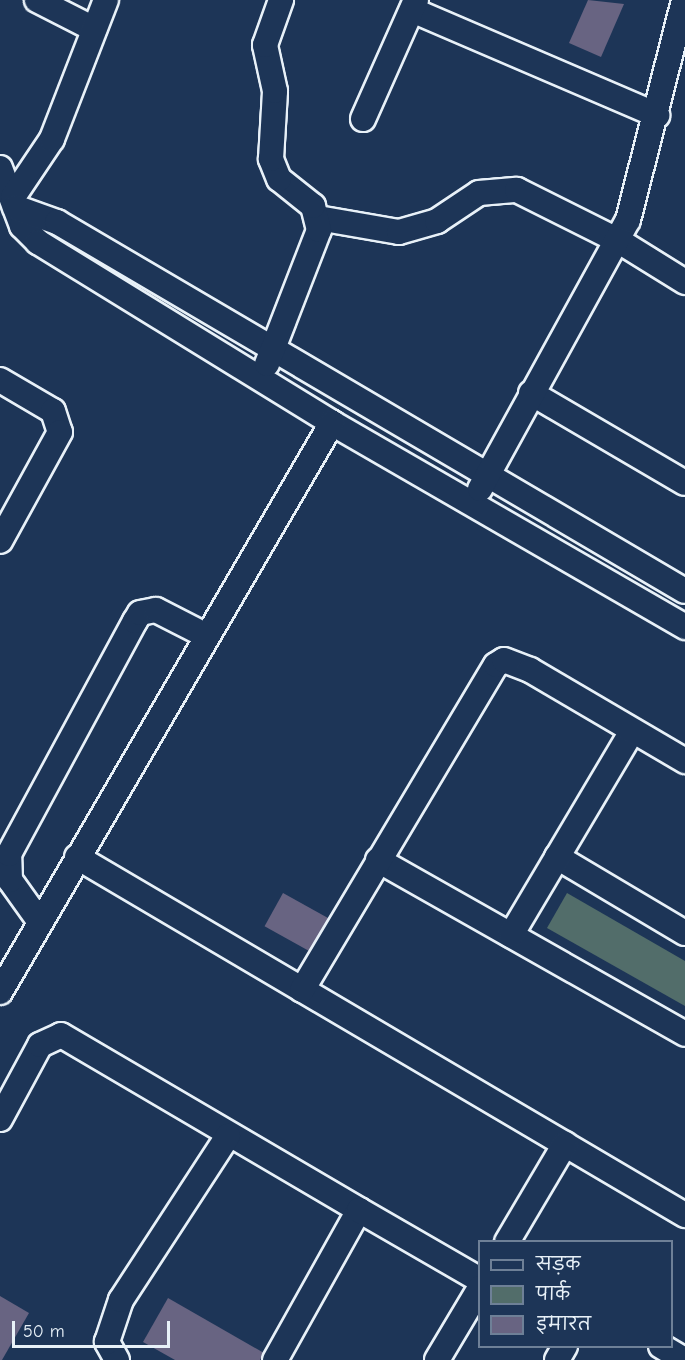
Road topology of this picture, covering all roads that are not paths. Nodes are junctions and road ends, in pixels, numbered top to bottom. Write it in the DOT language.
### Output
graph roads {
  1 [pos="37,0"];
  2 [pos="106,0"];
  3 [pos="281,0"];
  4 [pos="684,0"];
  5 [pos="414,5"];
  6 [pos="94,29"];
  7 [pos="657,116"];
  8 [pos="363,119"];
  9 [pos="6,185"];
  10 [pos="318,218"];
  11 [pos="619,241"];
  12 [pos="685,282"];
  13 [pos="273,351"];
  14 [pos="260,378"];
  15 [pos="0,380"];
  16 [pos="531,393"];
  17 [pos="332,423"];
  18 [pos="487,476"];
  19 [pos="685,483"];
  20 [pos="473,502"];
  21 [pos="0,542"];
  22 [pos="685,591"];
  23 [pos="685,627"];
  24 [pos="207,636"];
  25 [pos="632,730"];
  26 [pos="685,761"];
  27 [pos="77,857"];
  28 [pos="557,857"];
  29 [pos="378,860"];
  30 [pos="40,922"];
  31 [pos="685,933"];
  32 [pos="511,935"];
  33 [pos="302,990"];
  34 [pos="0,992"];
  35 [pos="685,1034"];
  36 [pos="0,1119"];
  37 [pos="228,1136"];
  38 [pos="565,1144"];
  39 [pos="359,1210"];
  40 [pos="685,1215"];
  41 [pos="508,1240"];
  42 [pos="478,1279"];
  43 [pos="478,1291"];
  44 [pos="663,1348"];
  45 [pos="117,1360"];
  46 [pos="275,1360"];
  47 [pos="437,1360"];
  48 [pos="684,1360"];
  1 -- 6 [label="street"];
  2 -- 6 [label="street"];
  3 -- 10 [label="street"];
  4 -- 7 [label="street"];
  5 -- 7 [label="street"];
  5 -- 8 [label="street"];
  6 -- 9 [label="street"];
  7 -- 11 [label="street"];
  9 -- 13 [label="street"];
  9 -- 14 [label="street"];
  10 -- 11 [label="street"];
  10 -- 13 [label="street"];
  11 -- 12 [label="street"];
  11 -- 16 [label="street"];
  13 -- 14 [label="street"];
  13 -- 18 [label="street"];
  14 -- 17 [label="street"];
  15 -- 21 [label="street"];
  16 -- 18 [label="street"];
  16 -- 19 [label="street"];
  17 -- 20 [label="street"];
  17 -- 24 [label="street"];
  18 -- 20 [label="street"];
  18 -- 22 [label="street"];
  20 -- 23 [label="street"];
  24 -- 27 [label="street"];
  24 -- 30 [label="street"];
  25 -- 26 [label="street"];
  25 -- 28 [label="street"];
  25 -- 29 [label="street"];
  27 -- 30 [label="street"];
  27 -- 33 [label="street"];
  28 -- 31 [label="street"];
  28 -- 32 [label="street"];
  29 -- 32 [label="street"];
  29 -- 33 [label="street"];
  30 -- 34 [label="street"];
  32 -- 35 [label="street"];
  33 -- 38 [label="street"];
  36 -- 37 [label="street"];
  37 -- 39 [label="street"];
  37 -- 45 [label="street"];
  38 -- 40 [label="street"];
  38 -- 41 [label="street"];
  39 -- 42 [label="street"];
  39 -- 46 [label="street"];
  43 -- 47 [label="street"];
  44 -- 48 [label="street"];
}
